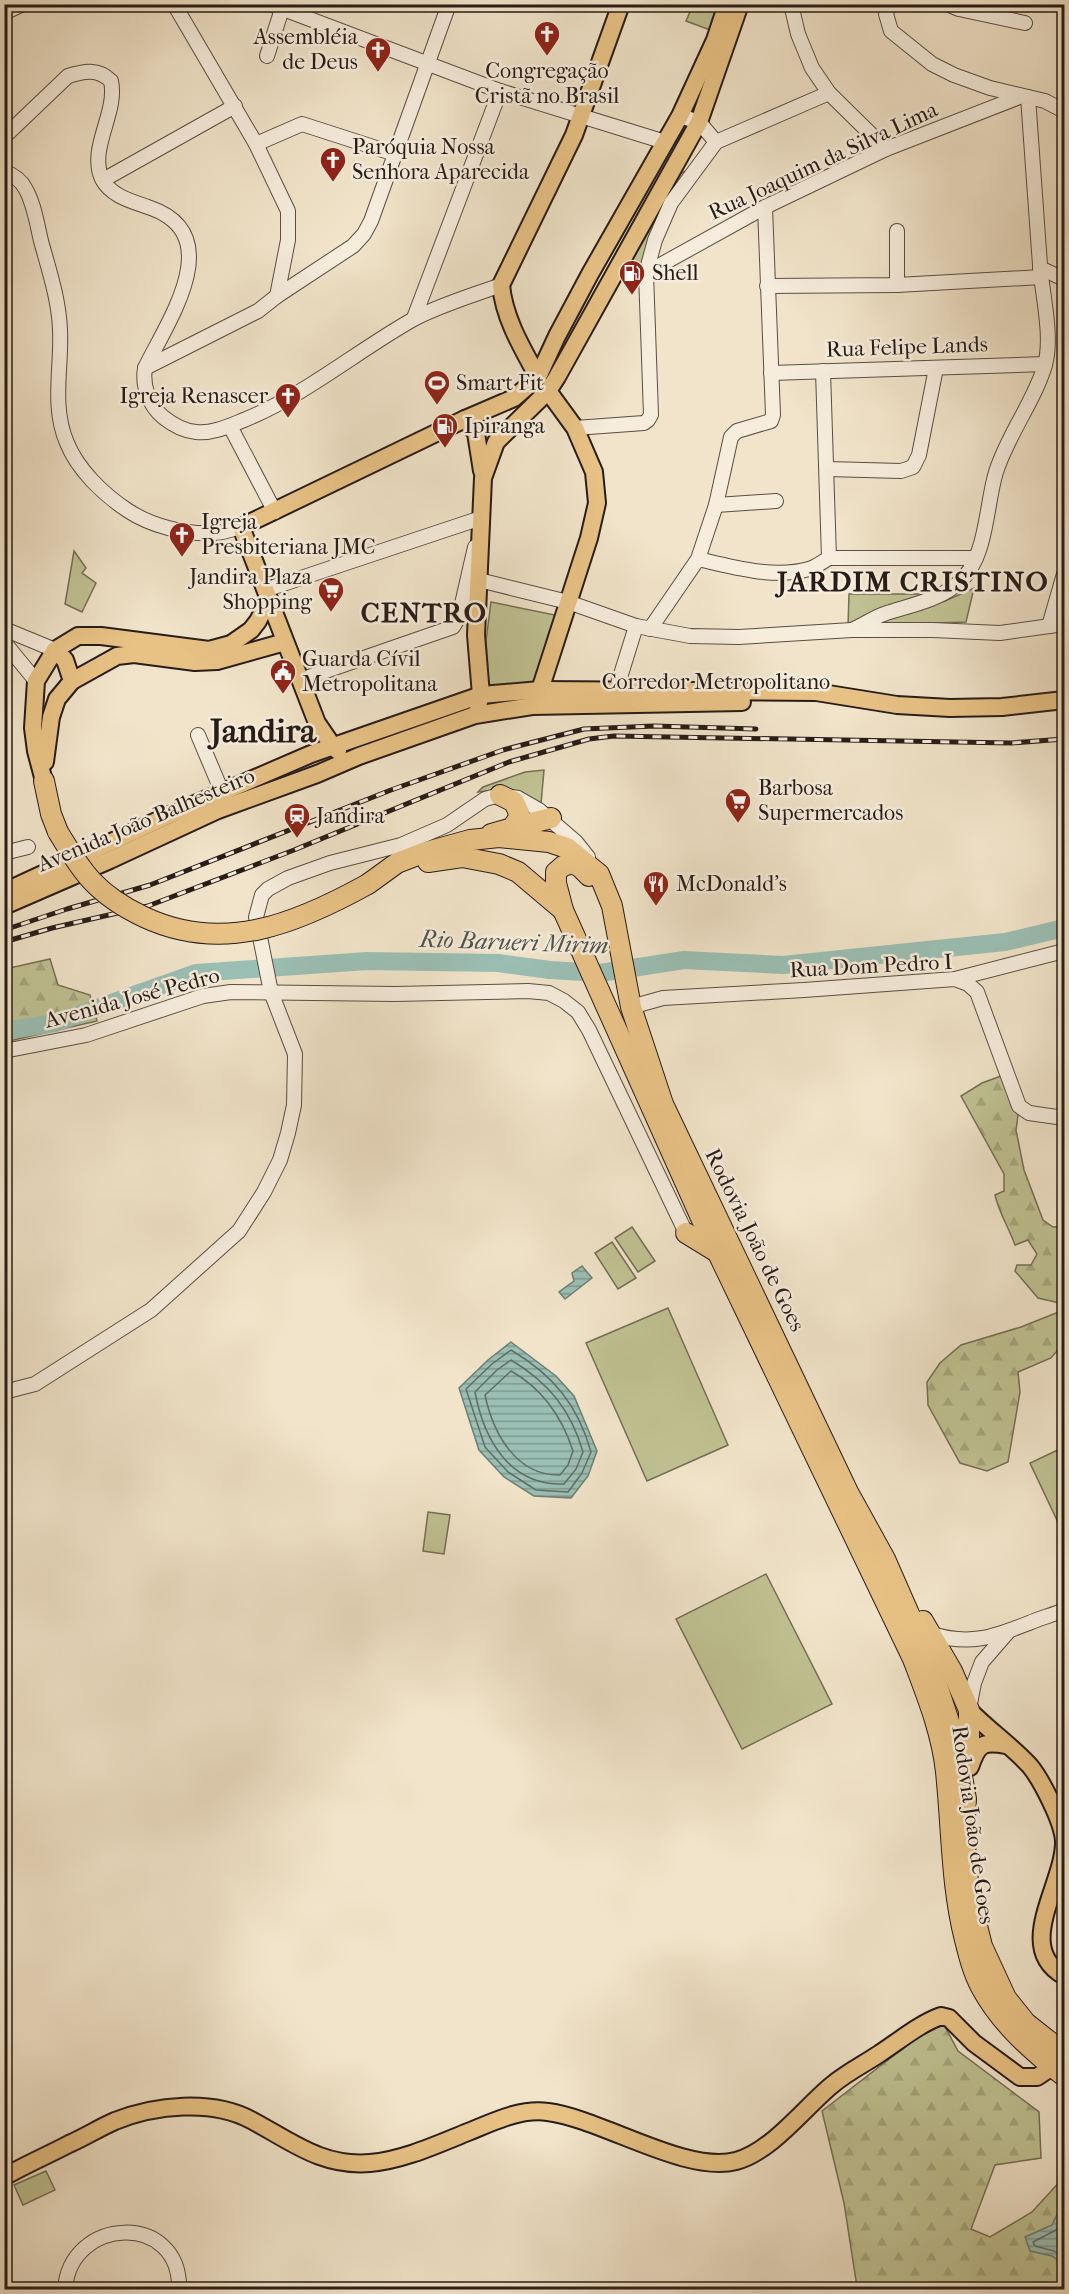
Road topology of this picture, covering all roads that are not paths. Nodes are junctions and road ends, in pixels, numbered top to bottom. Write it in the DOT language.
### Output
graph roads {
  1 [pos="23,4"];
  2 [pos="174,4"];
  3 [pos="449,4"];
  4 [pos="621,4"];
  5 [pos="727,4"];
  6 [pos="740,4"];
  7 [pos="791,4"];
  8 [pos="889,4"];
  9 [pos="947,4"];
  10 [pos="276,7"];
  11 [pos="4,13"];
  12 [pos="1025,23"];
  13 [pos="267,56"];
  14 [pos="427,65"];
  15 [pos="500,91"];
  16 [pos="829,93"];
  17 [pos="1025,97"];
  18 [pos="235,106"];
  19 [pos="1065,111"];
  20 [pos="582,115"];
  21 [pos="680,116"];
  22 [pos="699,122"];
  23 [pos="4,137"];
  24 [pos="666,141"];
  25 [pos="716,142"];
  26 [pos="256,144"];
  27 [pos="886,149"];
  28 [pos="395,154"];
  29 [pos="700,162"];
  30 [pos="4,171"];
  31 [pos="665,179"];
  32 [pos="103,180"];
  33 [pos="765,207"];
  34 [pos="897,231"];
  35 [pos="646,273"];
  36 [pos="1041,273"];
  37 [pos="1065,279"];
  38 [pos="501,285"];
  39 [pos="897,285"];
  40 [pos="767,286"];
  41 [pos="277,296"];
  42 [pos="414,318"];
  43 [pos="1045,364"];
  44 [pos="145,368"];
  45 [pos="936,368"];
  46 [pos="822,371"];
  47 [pos="771,373"];
  48 [pos="543,384"];
  49 [pos="493,408"];
  50 [pos="465,419"];
  51 [pos="230,426"];
  52 [pos="575,428"];
  53 [pos="505,431"];
  54 [pos="826,469"];
  55 [pos="483,478"];
  56 [pos="776,501"];
  57 [pos="716,505"];
  58 [pos="275,512"];
  59 [pos="481,518"];
  60 [pos="241,527"];
  61 [pos="829,558"];
  62 [pos="976,558"];
  63 [pos="698,560"];
  64 [pos="1065,574"];
  65 [pos="479,580"];
  66 [pos="267,595"];
  67 [pos="568,602"];
  68 [pos="1065,624"];
  69 [pos="636,626"];
  70 [pos="1049,626"];
  71 [pos="4,629"];
  72 [pos="650,629"];
  73 [pos="852,630"];
  74 [pos="4,642"];
  75 [pos="285,642"];
  76 [pos="56,650"];
  77 [pos="300,680"];
  78 [pos="36,681"];
  79 [pos="72,681"];
  80 [pos="618,684"];
  81 [pos="540,690"];
  82 [pos="481,695"];
  83 [pos="57,699"];
  84 [pos="1065,700"];
  85 [pos="1065,711"];
  86 [pos="475,715"];
  87 [pos="317,723"];
  88 [pos="198,735"];
  89 [pos="332,746"];
  90 [pos="311,754"];
  91 [pos="359,756"];
  92 [pos="44,781"];
  93 [pos="222,792"];
  94 [pos="500,795"];
  95 [pos="551,818"];
  96 [pos="512,828"];
  97 [pos="470,840"];
  98 [pos="28,847"];
  99 [pos="4,853"];
  100 [pos="375,880"];
  101 [pos="603,883"];
  102 [pos="4,892"];
  103 [pos="4,906"];
  104 [pos="564,910"];
  105 [pos="1065,951"];
  106 [pos="955,979"];
  107 [pos="270,988"];
  108 [pos="602,998"];
  109 [pos="629,998"];
  110 [pos="4,1051"];
  111 [pos="1065,1118"];
  112 [pos="702,1220"];
  113 [pos="684,1228"];
  114 [pos="718,1252"];
  115 [pos="4,1392"];
  116 [pos="885,1559"];
  117 [pos="1065,1610"];
  118 [pos="1008,1632"];
  119 [pos="932,1634"];
  120 [pos="969,1710"];
  121 [pos="1006,1745"];
  122 [pos="969,1770"];
  123 [pos="966,1799"];
  124 [pos="1065,1976"];
  125 [pos="1060,2066"];
  126 [pos="4,2177"];
  127 [pos="65,2289"];
  128 [pos="179,2289"];
  1 -- 11 [label="street"];
  2 -- 18 [label="street"];
  3 -- 14 [label="street"];
  4 -- 20 [label="main road"];
  5 -- 21 [label="main road"];
  6 -- 22 [label="main road"];
  7 -- 16 [label="street"];
  8 -- 17 [label="street"];
  9 -- 12 [label="street"];
  10 -- 13 [label="street"];
  10 -- 14 [label="street"];
  14 -- 15 [label="street"];
  14 -- 28 [label="street"];
  15 -- 20 [label="street"];
  15 -- 42 [label="street"];
  16 -- 25 [label="street"];
  16 -- 27 [label="street"];
  17 -- 19 [label="street"];
  17 -- 27 [label="street, Rua Joaquim da Silva Lima"];
  17 -- 36 [label="street"];
  18 -- 26 [label="street"];
  18 -- 32 [label="street"];
  20 -- 24 [label="street"];
  20 -- 38 [label="main road"];
  21 -- 22 [label="street"];
  21 -- 24 [label="main road"];
  22 -- 25 [label="street"];
  22 -- 31 [label="main road"];
  23 -- 32 [label="street"];
  24 -- 48 [label="main road"];
  25 -- 29 [label="street"];
  26 -- 28 [label="street"];
  26 -- 41 [label="street"];
  27 -- 33 [label="street, Rua Joaquim da Silva Lima"];
  28 -- 41 [label="street"];
  29 -- 31 [label="street"];
  29 -- 35 [label="street"];
  30 -- 60 [label="street"];
  31 -- 48 [label="main road"];
  32 -- 44 [label="street"];
  33 -- 35 [label="street, Rua Joaquim da Silva Lima"];
  33 -- 40 [label="street"];
  34 -- 39 [label="street"];
  35 -- 52 [label="street"];
  36 -- 37 [label="street"];
  36 -- 39 [label="street"];
  36 -- 43 [label="street"];
  38 -- 42 [label="street"];
  38 -- 48 [label="main road"];
  39 -- 40 [label="street"];
  40 -- 47 [label="street"];
  41 -- 44 [label="street"];
  42 -- 51 [label="street"];
  43 -- 45 [label="street, Rua Felipe Lands"];
  43 -- 62 [label="street"];
  44 -- 51 [label="street"];
  45 -- 46 [label="street, Rua Felipe Lands"];
  45 -- 54 [label="street"];
  46 -- 47 [label="street, Rua Felipe Lands"];
  46 -- 54 [label="street"];
  47 -- 57 [label="street"];
  48 -- 49 [label="main road"];
  48 -- 52 [label="main road"];
  48 -- 53 [label="main road"];
  49 -- 50 [label="main road"];
  49 -- 53 [label="main road"];
  50 -- 55 [label="main road"];
  50 -- 58 [label="main road"];
  51 -- 58 [label="street"];
  52 -- 67 [label="main road"];
  53 -- 55 [label="main road"];
  54 -- 61 [label="street"];
  55 -- 59 [label="main road"];
  56 -- 57 [label="street"];
  57 -- 63 [label="street"];
  58 -- 60 [label="main road"];
  59 -- 65 [label="main road"];
  59 -- 66 [label="street"];
  59 -- 77 [label="street"];
  60 -- 66 [label="main road"];
  61 -- 62 [label="street"];
  61 -- 63 [label="street"];
  62 -- 73 [label="street"];
  63 -- 72 [label="street"];
  64 -- 70 [label="street"];
  65 -- 67 [label="street"];
  65 -- 82 [label="main road"];
  66 -- 75 [label="main road"];
  66 -- 76 [label="main road"];
  67 -- 69 [label="street"];
  67 -- 81 [label="main road"];
  68 -- 70 [label="street"];
  69 -- 72 [label="street"];
  69 -- 80 [label="street"];
  70 -- 73 [label="street"];
  71 -- 76 [label="street"];
  72 -- 73 [label="street"];
  74 -- 78 [label="street"];
  75 -- 77 [label="main road"];
  75 -- 79 [label="main road"];
  76 -- 78 [label="main road"];
  76 -- 79 [label="main road"];
  77 -- 87 [label="main road"];
  78 -- 83 [label="main road"];
  78 -- 92 [label="main road"];
  79 -- 83 [label="main road"];
  81 -- 82 [label="main road, Avenida João Balhesteiro"];
  81 -- 84 [label="main road, Avenida João Balhesteiro"];
  82 -- 86 [label="main road"];
  82 -- 89 [label="main road, Avenida João Balhesteiro"];
  83 -- 92 [label="main road"];
  85 -- 86 [label="main road, Corredor Metropolitano"];
  86 -- 91 [label="main road, Avenida João Balhesteiro"];
  87 -- 89 [label="main road"];
  87 -- 90 [label="main road"];
  88 -- 93 [label="street"];
  89 -- 90 [label="main road, Avenida João Balhesteiro"];
  89 -- 91 [label="main road"];
  90 -- 93 [label="main road, Avenida João Balhesteiro"];
  91 -- 103 [label="main road, Avenida João Balhesteiro"];
  92 -- 100 [label="highway, bridge"];
  93 -- 102 [label="main road, Avenida João Balhesteiro"];
  94 -- 95 [label="street"];
  94 -- 96 [label="highway"];
  94 -- 107 [label="street"];
  95 -- 96 [label="highway"];
  95 -- 101 [label="street"];
  96 -- 97 [label="highway"];
  97 -- 100 [label="highway"];
  97 -- 101 [label="highway"];
  98 -- 99 [label="street"];
  100 -- 104 [label="highway"];
  101 -- 104 [label="highway"];
  101 -- 109 [label="highway, Rodovia João de Goes"];
  104 -- 108 [label="highway, Rodovia João de Goes"];
  105 -- 106 [label="street"];
  106 -- 109 [label="street, Rua Dom Pedro I"];
  106 -- 111 [label="street, Rua Dom Pedro I"];
  107 -- 110 [label="street, Avenida José Pedro"];
  107 -- 113 [label="street, Avenida José Pedro"];
  107 -- 115 [label="street"];
  108 -- 109 [label="highway"];
  108 -- 112 [label="highway, Rodovia João de Goes"];
  109 -- 116 [label="highway, Rodovia João de Goes"];
  112 -- 113 [label="highway"];
  112 -- 114 [label="highway, Rodovia João de Goes"];
  113 -- 114 [label="highway"];
  114 -- 125 [label="highway, Rodovia João de Goes"];
  116 -- 119 [label="highway"];
  116 -- 123 [label="highway, Rodovia João de Goes"];
  117 -- 118 [label="street"];
  118 -- 119 [label="street"];
  118 -- 120 [label="street"];
  119 -- 120 [label="highway"];
  120 -- 121 [label="main road"];
  120 -- 122 [label="highway"];
  121 -- 122 [label="main road"];
  121 -- 124 [label="main road"];
  122 -- 123 [label="highway"];
  123 -- 125 [label="highway, Rodovia João de Goes"];
  125 -- 126 [label="main road"];
  127 -- 128 [label="street"];
}
